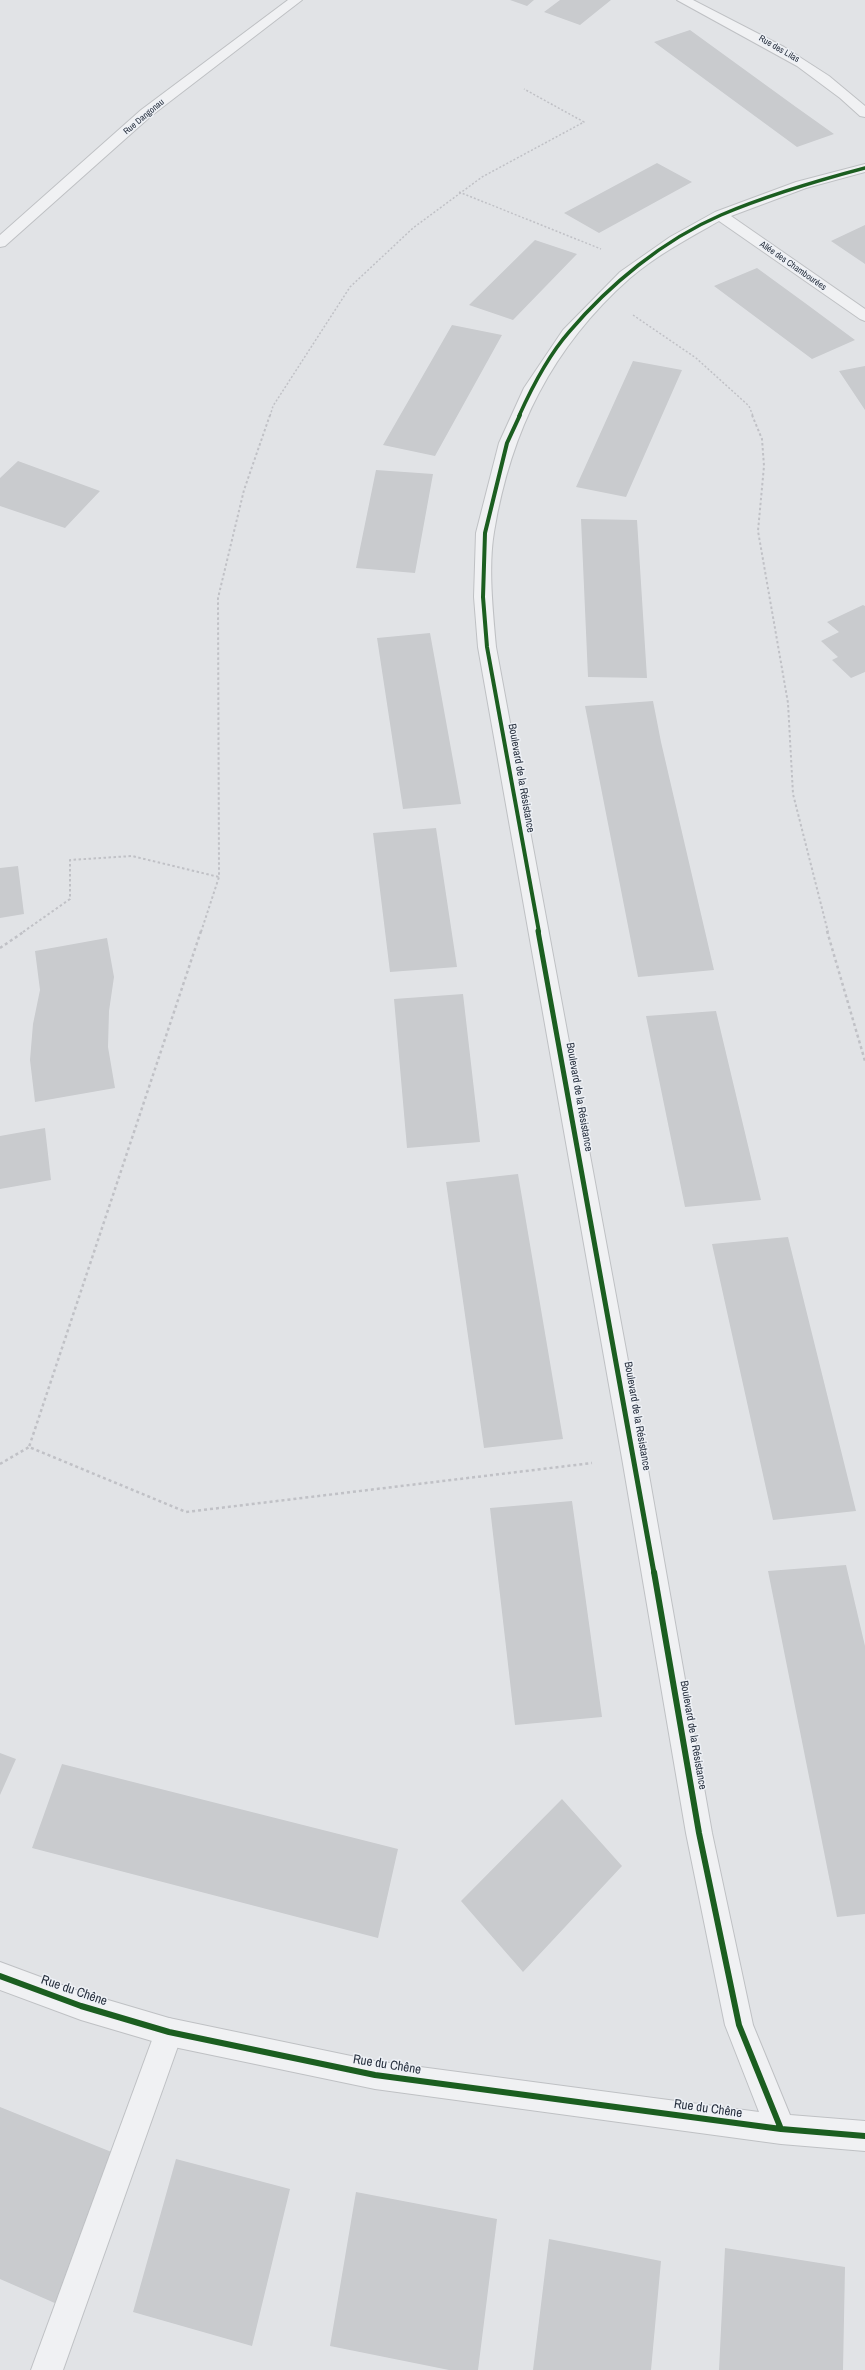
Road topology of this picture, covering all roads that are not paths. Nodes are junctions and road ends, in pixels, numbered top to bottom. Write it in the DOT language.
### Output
graph roads {
  1 [pos="296,0"];
  2 [pos="683,0"];
  3 [pos="865,113"];
  4 [pos="865,168"];
  5 [pos="720,215"];
  6 [pos="0,243"];
  7 [pos="865,316"];
  8 [pos="0,1976"];
  9 [pos="169,2032"];
  10 [pos="781,2130"];
  11 [pos="865,2136"];
  12 [pos="47,2370"];
  1 -- 6 [label="street, Rue Dangonau"];
  2 -- 3 [label="street, Rue des Lilas"];
  4 -- 5 [label="street, Boulevard de la Résistance"];
  5 -- 7 [label="street, Allée des Chambourées"];
  5 -- 10 [label="street, Boulevard de la Résistance"];
  8 -- 9 [label="street, Rue du Chêne"];
  9 -- 10 [label="street, Rue du Chêne"];
  9 -- 12 [label="street"];
  10 -- 11 [label="street"];
}
